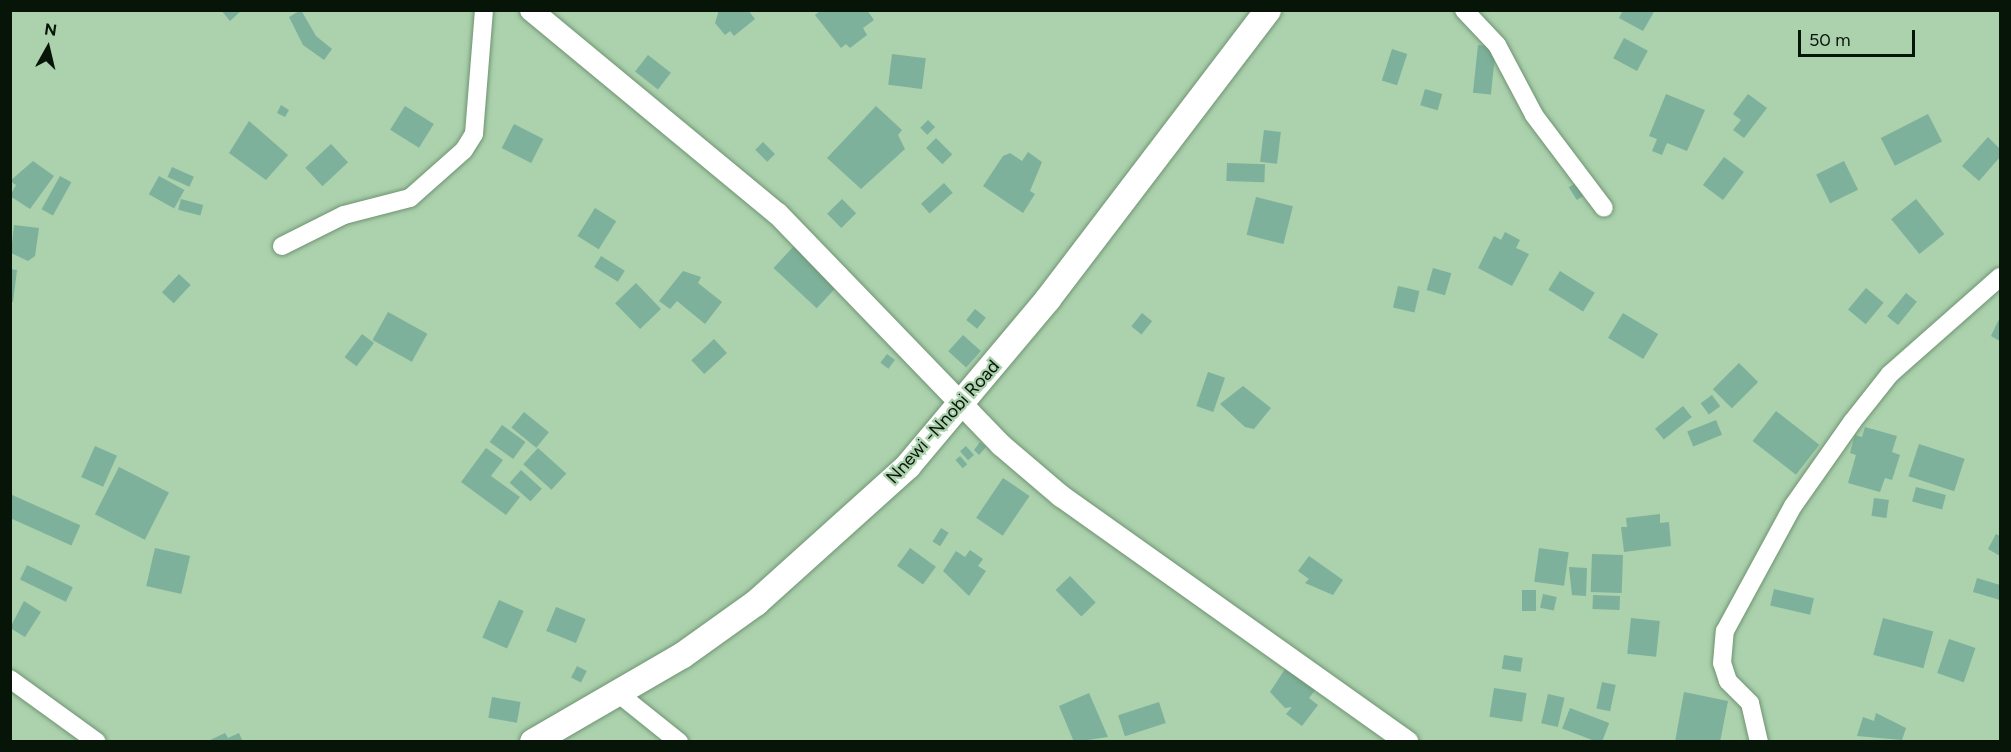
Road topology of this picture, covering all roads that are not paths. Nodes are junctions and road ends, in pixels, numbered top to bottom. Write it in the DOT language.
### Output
graph roads {
  1 [pos="484,10"];
  2 [pos="531,10"];
  3 [pos="1268,10"];
  4 [pos="1464,10"];
  5 [pos="1604,208"];
  6 [pos="282,246"];
  7 [pos="2001,277"];
  8 [pos="964,403"];
  9 [pos="10,679"];
  10 [pos="619,694"];
  11 [pos="1382,734"];
  12 [pos="97,741"];
  13 [pos="533,741"];
  14 [pos="679,741"];
  15 [pos="1407,741"];
  16 [pos="1759,741"];
  1 -- 6 [label="street"];
  2 -- 8 [label="street"];
  3 -- 8 [label="main road, Nnewi -Nnobi Road"];
  4 -- 5 [label="street"];
  7 -- 16 [label="street"];
  8 -- 10 [label="main road, Nnewi -Nnobi Road"];
  8 -- 11 [label="street"];
  9 -- 12 [label="street"];
  10 -- 13 [label="main road, Nnewi -Nnobi Road"];
  10 -- 14 [label="street"];
  11 -- 15 [label="street"];
}
